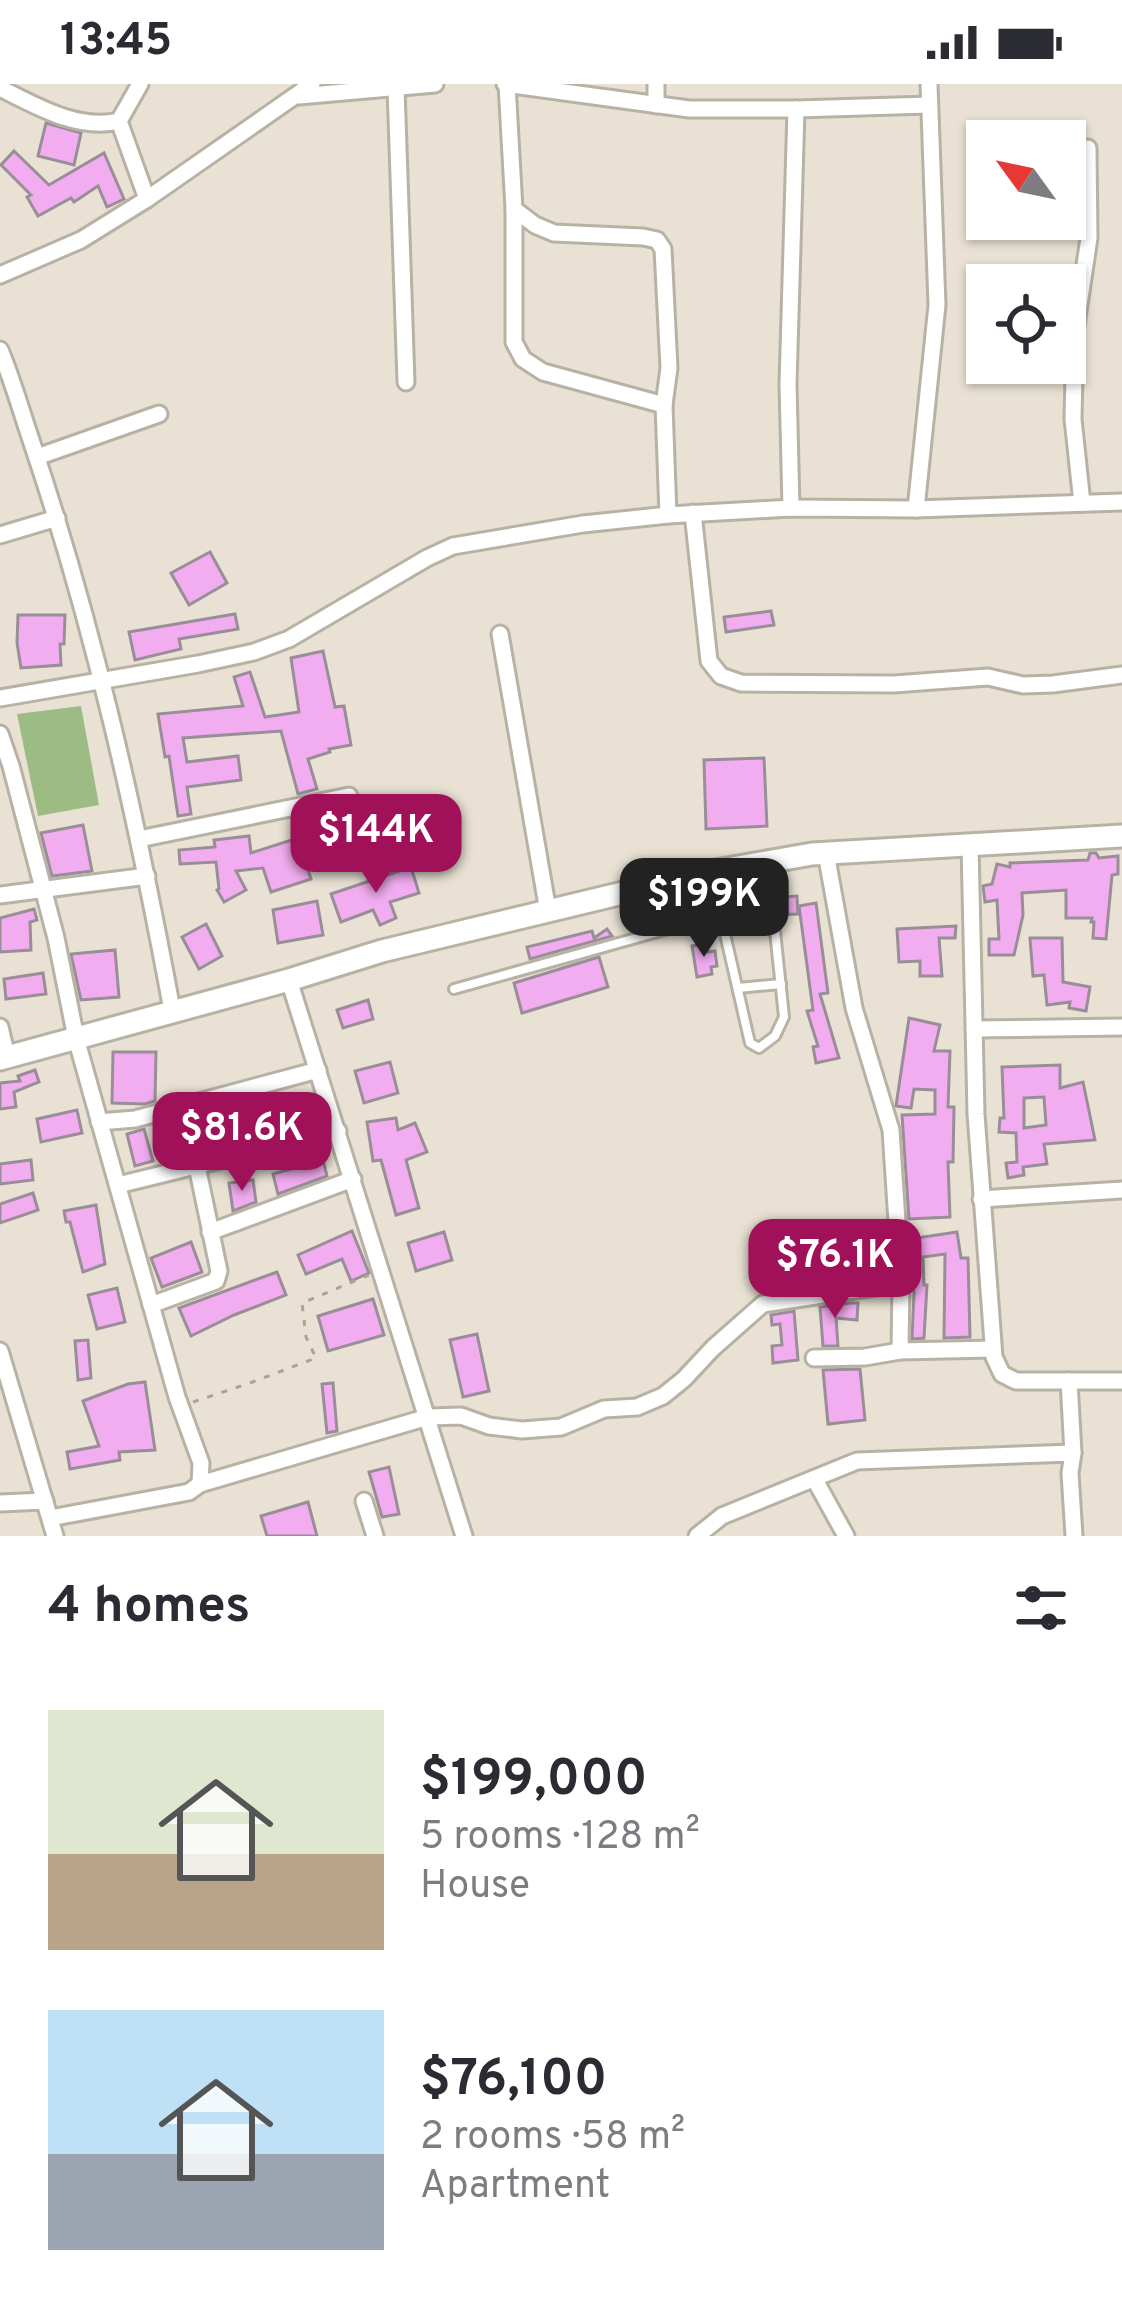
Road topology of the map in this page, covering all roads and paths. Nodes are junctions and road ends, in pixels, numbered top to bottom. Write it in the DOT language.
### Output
graph roads {
  1 [pos="140,84"];
  2 [pos="312,84"];
  3 [pos="435,84"];
  4 [pos="507,84"];
  5 [pos="656,84"];
  6 [pos="929,84"];
  7 [pos="0,88"];
  8 [pos="396,88"];
  9 [pos="298,96"];
  10 [pos="656,105"];
  11 [pos="929,105"];
  12 [pos="796,110"];
  13 [pos="119,122"];
  14 [pos="1088,148"];
  15 [pos="147,199"];
  16 [pos="514,209"];
  17 [pos="0,275"];
  18 [pos="0,350"];
  19 [pos="406,382"];
  20 [pos="664,405"];
  21 [pos="159,414"];
  22 [pos="37,457"];
  23 [pos="1122,502"];
  24 [pos="1082,503"];
  25 [pos="791,508"];
  26 [pos="916,509"];
  27 [pos="693,513"];
  28 [pos="668,515"];
  29 [pos="57,518"];
  30 [pos="0,535"];
  31 [pos="500,634"];
  32 [pos="1122,675"];
  33 [pos="103,681"];
  34 [pos="0,698"];
  35 [pos="0,734"];
  36 [pos="349,796"];
  37 [pos="1122,836"];
  38 [pos="140,839"];
  39 [pos="970,845"];
  40 [pos="826,853"];
  41 [pos="710,872"];
  42 [pos="147,876"];
  43 [pos="42,890"];
  44 [pos="0,895"];
  45 [pos="548,911"];
  46 [pos="722,914"];
  47 [pos="775,931"];
  48 [pos="289,980"];
  49 [pos="781,984"];
  50 [pos="738,988"];
  51 [pos="454,989"];
  52 [pos="172,1010"];
  53 [pos="0,1027"];
  54 [pos="1122,1028"];
  55 [pos="974,1029"];
  56 [pos="76,1037"];
  57 [pos="3,1058"];
  58 [pos="318,1070"];
  59 [pos="99,1122"];
  60 [pos="338,1131"];
  61 [pos="197,1166"];
  62 [pos="353,1179"];
  63 [pos="118,1186"];
  64 [pos="1122,1190"];
  65 [pos="981,1199"];
  66 [pos="210,1232"];
  67 [pos="382,1270"];
  68 [pos="901,1283"];
  69 [pos="151,1305"];
  70 [pos="993,1349"];
  71 [pos="0,1351"];
  72 [pos="900,1351"];
  73 [pos="814,1358"];
  74 [pos="1069,1381"];
  75 [pos="1122,1381"];
  76 [pos="180,1406"];
  77 [pos="428,1417"];
  78 [pos="1073,1453"];
  79 [pos="815,1480"];
  80 [pos="200,1484"];
  81 [pos="364,1502"];
  82 [pos="0,1503"];
  83 [pos="48,1510"];
  84 [pos="55,1536"];
  85 [pos="376,1536"];
  86 [pos="464,1536"];
  87 [pos="697,1536"];
  88 [pos="846,1536"];
  89 [pos="1074,1536"];
  1 -- 13 [label="street"];
  2 -- 9 [label="street"];
  3 -- 8 [label="street"];
  4 -- 10 [label="street"];
  4 -- 16 [label="street"];
  5 -- 10 [label="street"];
  6 -- 11 [label="street"];
  7 -- 13 [label="street"];
  8 -- 9 [label="street"];
  8 -- 19 [label="street"];
  9 -- 15 [label="street"];
  10 -- 12 [label="street"];
  11 -- 12 [label="street"];
  11 -- 26 [label="street"];
  12 -- 25 [label="street"];
  13 -- 15 [label="street"];
  14 -- 24 [label="street"];
  15 -- 17 [label="street"];
  16 -- 20 [label="street"];
  16 -- 20 [label="street"];
  18 -- 22 [label="street"];
  20 -- 28 [label="street"];
  21 -- 22 [label="street"];
  22 -- 29 [label="street"];
  23 -- 24 [label="street"];
  24 -- 26 [label="street"];
  25 -- 26 [label="street"];
  25 -- 27 [label="street"];
  27 -- 28 [label="street"];
  27 -- 32 [label="street"];
  28 -- 33 [label="street"];
  29 -- 30 [label="street"];
  29 -- 33 [label="street"];
  31 -- 45 [label="street"];
  33 -- 34 [label="street"];
  33 -- 38 [label="street"];
  35 -- 43 [label="street"];
  36 -- 38 [label="street"];
  37 -- 39 [label="street"];
  38 -- 42 [label="street"];
  39 -- 40 [label="street"];
  39 -- 55 [label="street"];
  40 -- 41 [label="street"];
  40 -- 68 [label="street"];
  41 -- 45 [label="street"];
  41 -- 46 [label="lane"];
  42 -- 43 [label="street"];
  42 -- 52 [label="street"];
  43 -- 44 [label="street"];
  43 -- 56 [label="street"];
  45 -- 48 [label="street"];
  46 -- 50 [label="lane"];
  46 -- 51 [label="lane"];
  47 -- 49 [label="lane"];
  48 -- 52 [label="street"];
  48 -- 58 [label="street"];
  49 -- 50 [label="lane"];
  49 -- 50 [label="lane"];
  52 -- 56 [label="street"];
  53 -- 57 [label="street"];
  54 -- 55 [label="street"];
  55 -- 65 [label="street"];
  56 -- 57 [label="street"];
  56 -- 59 [label="street"];
  58 -- 59 [label="street"];
  58 -- 60 [label="street"];
  59 -- 63 [label="street"];
  60 -- 61 [label="street"];
  60 -- 62 [label="street"];
  61 -- 63 [label="street"];
  61 -- 66 [label="street"];
  62 -- 66 [label="street"];
  62 -- 67 [label="street"];
  63 -- 69 [label="street"];
  64 -- 65 [label="street"];
  65 -- 70 [label="street"];
  66 -- 69 [label="street"];
  67 -- 76 [label="path"];
  67 -- 77 [label="street"];
  68 -- 72 [label="street"];
  68 -- 77 [label="street"];
  69 -- 76 [label="street"];
  70 -- 72 [label="street"];
  70 -- 74 [label="street"];
  71 -- 83 [label="street"];
  72 -- 73 [label="street"];
  74 -- 75 [label="street"];
  74 -- 78 [label="street"];
  76 -- 80 [label="street"];
  77 -- 80 [label="street"];
  77 -- 86 [label="street"];
  78 -- 79 [label="street"];
  78 -- 89 [label="street"];
  79 -- 87 [label="street"];
  79 -- 88 [label="street"];
  80 -- 83 [label="street"];
  81 -- 85 [label="street"];
  82 -- 83 [label="street"];
  83 -- 84 [label="street"];
}
